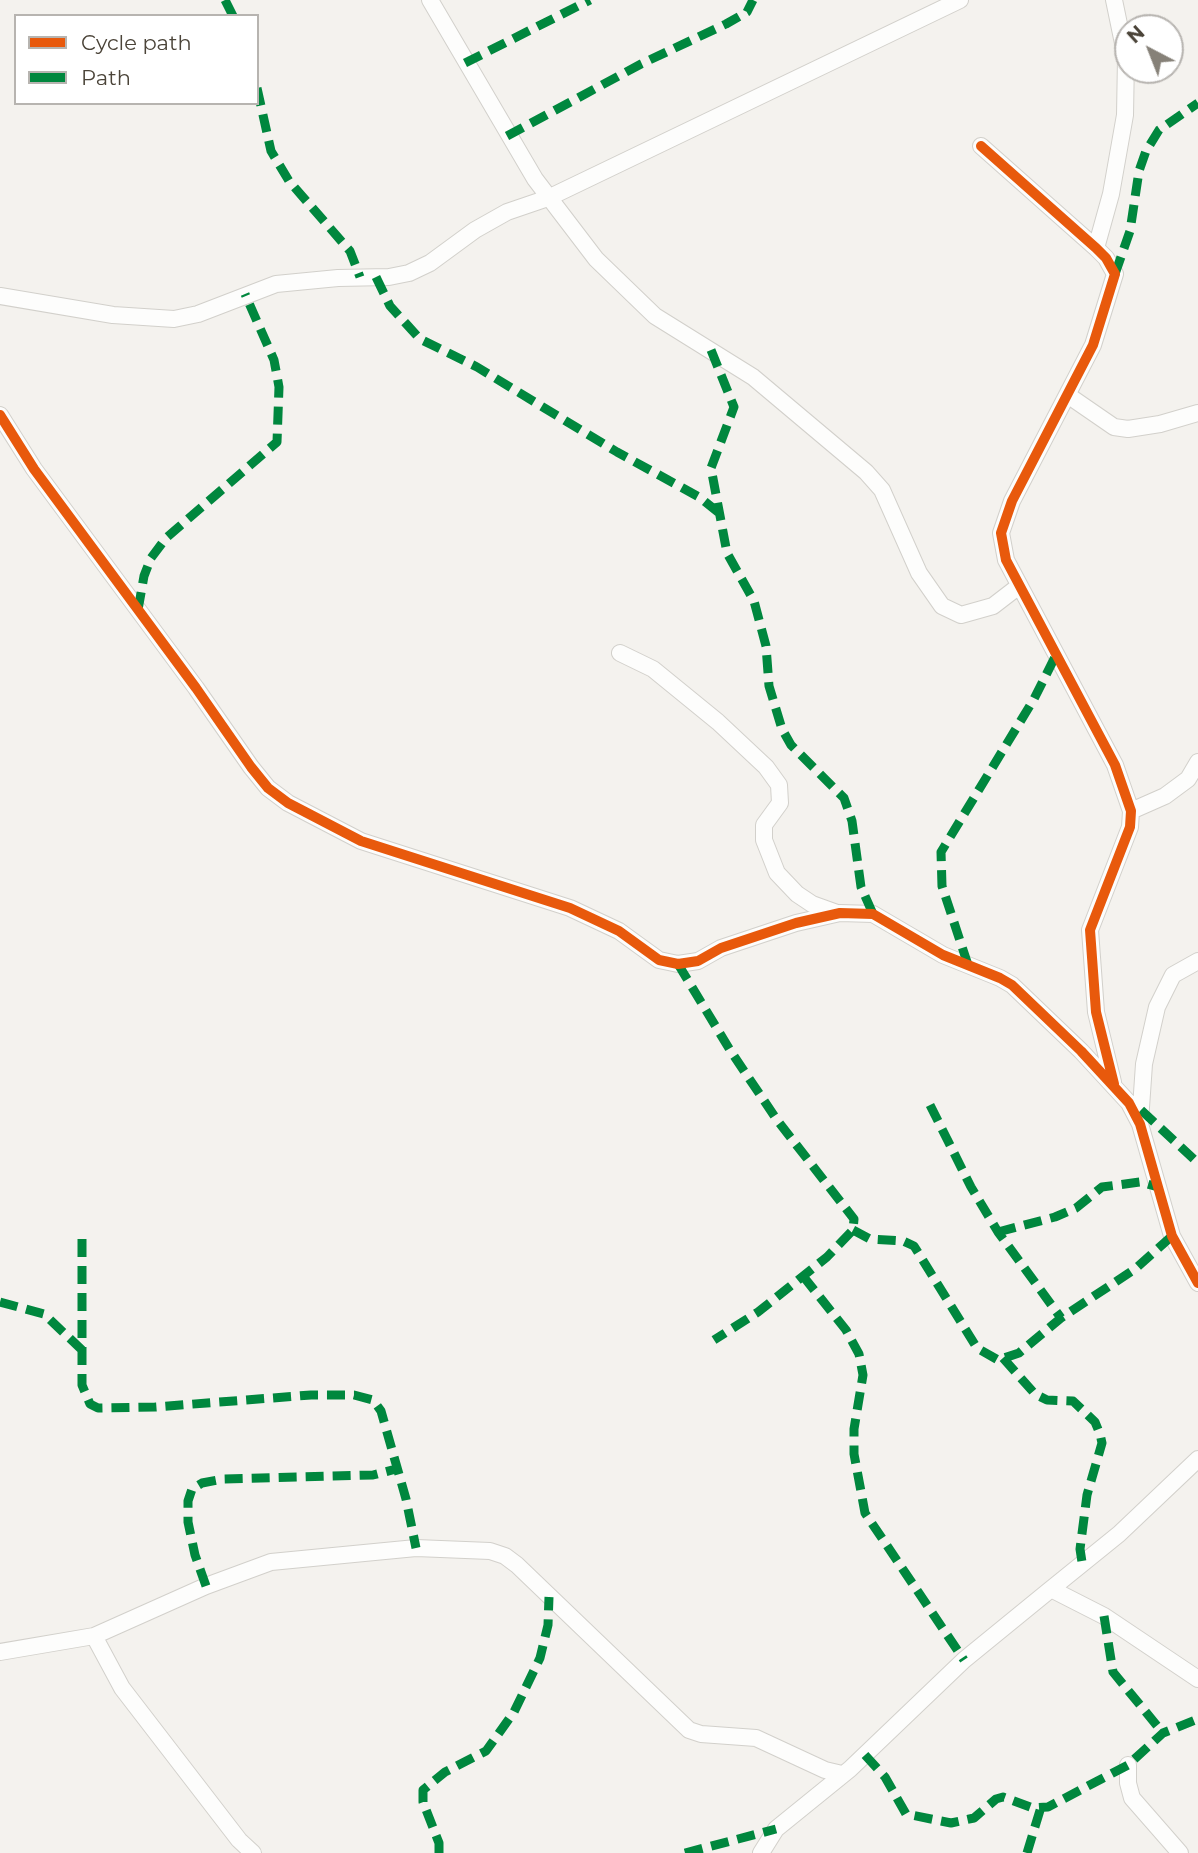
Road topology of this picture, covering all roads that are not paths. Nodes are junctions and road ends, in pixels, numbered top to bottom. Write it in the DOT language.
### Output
graph roads {
  1 [pos="430,0"];
  2 [pos="960,0"];
  3 [pos="1114,0"];
  4 [pos="981,146"];
  5 [pos="548,198"];
  6 [pos="1096,248"];
  7 [pos="0,296"];
  8 [pos="1069,396"];
  9 [pos="1198,413"];
  10 [pos="0,415"];
  11 [pos="1019,586"];
  12 [pos="620,653"];
  13 [pos="1198,762"];
  14 [pos="1131,811"];
  15 [pos="840,913"];
  16 [pos="1198,961"];
  17 [pos="1114,1084"];
  18 [pos="1140,1124"];
  19 [pos="1198,1283"];
  20 [pos="1198,1460"];
  21 [pos="1051,1589"];
  22 [pos="94,1636"];
  23 [pos="0,1652"];
  24 [pos="1198,1679"];
  25 [pos="1128,1765"];
  26 [pos="842,1774"];
  27 [pos="253,1853"];
  28 [pos="761,1853"];
  29 [pos="1180,1853"];
  1 -- 5 [label="street"];
  2 -- 5 [label="street"];
  3 -- 6 [label="street"];
  4 -- 6 [label="street"];
  5 -- 7 [label="street"];
  5 -- 11 [label="street"];
  6 -- 8 [label="street"];
  8 -- 9 [label="street"];
  8 -- 11 [label="street"];
  10 -- 15 [label="street"];
  11 -- 14 [label="street"];
  12 -- 15 [label="street"];
  13 -- 14 [label="street"];
  14 -- 17 [label="street"];
  15 -- 17 [label="street"];
  16 -- 18 [label="street"];
  17 -- 18 [label="street"];
  18 -- 19 [label="street"];
  20 -- 21 [label="street"];
  21 -- 24 [label="street"];
  21 -- 26 [label="street"];
  22 -- 23 [label="street"];
  22 -- 26 [label="street"];
  22 -- 27 [label="street"];
  25 -- 29 [label="street"];
  26 -- 28 [label="street"];
}
